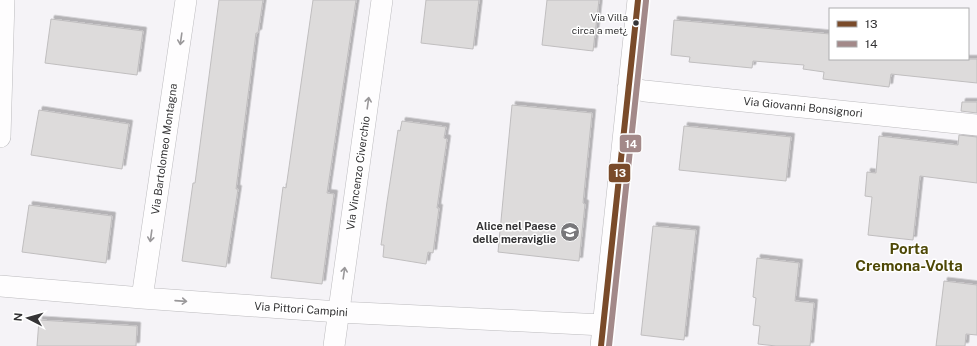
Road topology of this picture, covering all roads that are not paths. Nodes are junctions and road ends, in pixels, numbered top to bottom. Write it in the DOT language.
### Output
graph roads {
  1 [pos="4,0"];
  2 [pos="186,0"];
  3 [pos="382,0"];
  4 [pos="638,0"];
  5 [pos="628,88"];
  6 [pos="977,125"];
  7 [pos="0,137"];
  8 [pos="0,286"];
  9 [pos="142,298"];
  10 [pos="339,312"];
  11 [pos="603,325"];
  12 [pos="334,346"];
  13 [pos="601,346"];
  1 -- 7 [label="street"];
  2 -- 9 [label="street, Via Bartolomeo Montagna, one-way"];
  10 -- 3 [label="street, Via Vincenzo Civerchio, one-way"];
  4 -- 5 [label="street"];
  5 -- 6 [label="street, Via Giovanni Bonsignori"];
  5 -- 11 [label="street"];
  8 -- 9 [label="street, Via Pittori Campini"];
  9 -- 10 [label="street, Via Pittori Campini, one-way"];
  10 -- 11 [label="street, Via Pittori Campini"];
  10 -- 12 [label="street, Via Vincenzo Civerchio"];
  11 -- 13 [label="street"];
}
